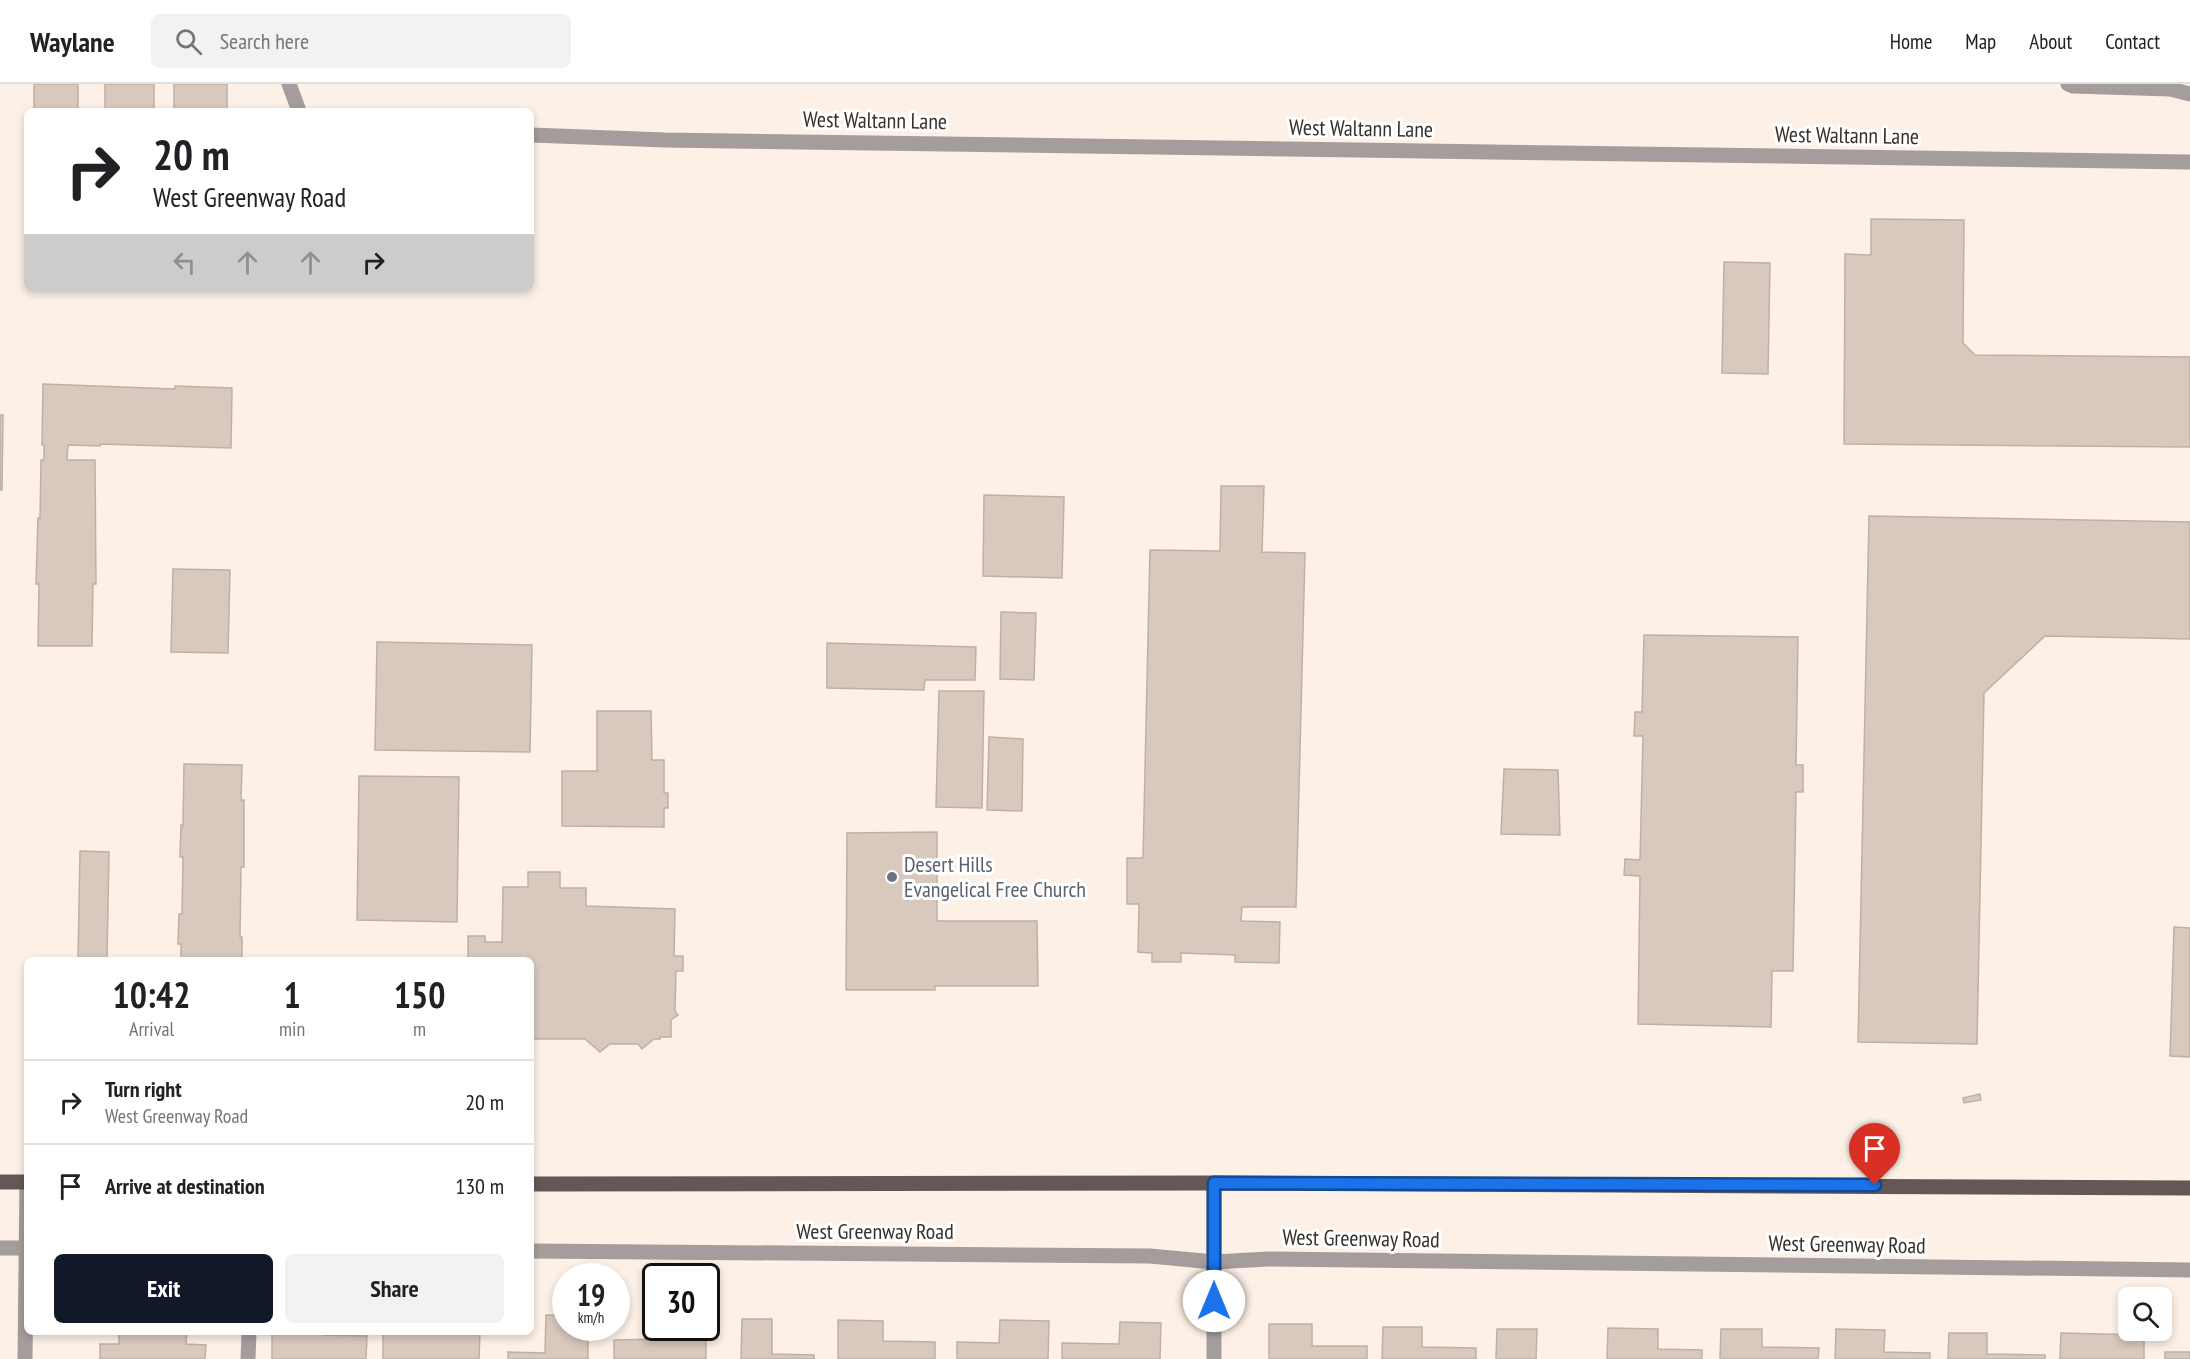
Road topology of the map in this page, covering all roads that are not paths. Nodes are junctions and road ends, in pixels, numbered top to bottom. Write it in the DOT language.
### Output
graph roads {
  1 [pos="289,84"];
  2 [pos="2068,84"];
  3 [pos="2190,94"];
  4 [pos="298,108"];
  5 [pos="534,135"];
  6 [pos="2190,162"];
  7 [pos="0,1182"];
  8 [pos="24,1182"];
  9 [pos="1214,1183"];
  10 [pos="534,1184"];
  11 [pos="2190,1188"];
  12 [pos="0,1248"];
  13 [pos="24,1248"];
  14 [pos="534,1251"];
  15 [pos="1214,1262"];
  16 [pos="2190,1270"];
  17 [pos="25,1335"];
  18 [pos="249,1335"];
  19 [pos="25,1359"];
  20 [pos="248,1359"];
  21 [pos="1214,1359"];
  1 -- 4 [label="street"];
  2 -- 3 [label="street"];
  5 -- 6 [label="street, West Waltann Lane"];
  7 -- 8 [label="main road"];
  9 -- 10 [label="main road"];
  9 -- 11 [label="main road"];
  9 -- 15 [label="street"];
  12 -- 13 [label="street"];
  14 -- 15 [label="street, West Greenway Road"];
  15 -- 16 [label="street, West Greenway Road"];
  15 -- 21 [label="street"];
  17 -- 19 [label="street"];
  18 -- 20 [label="street"];
}
